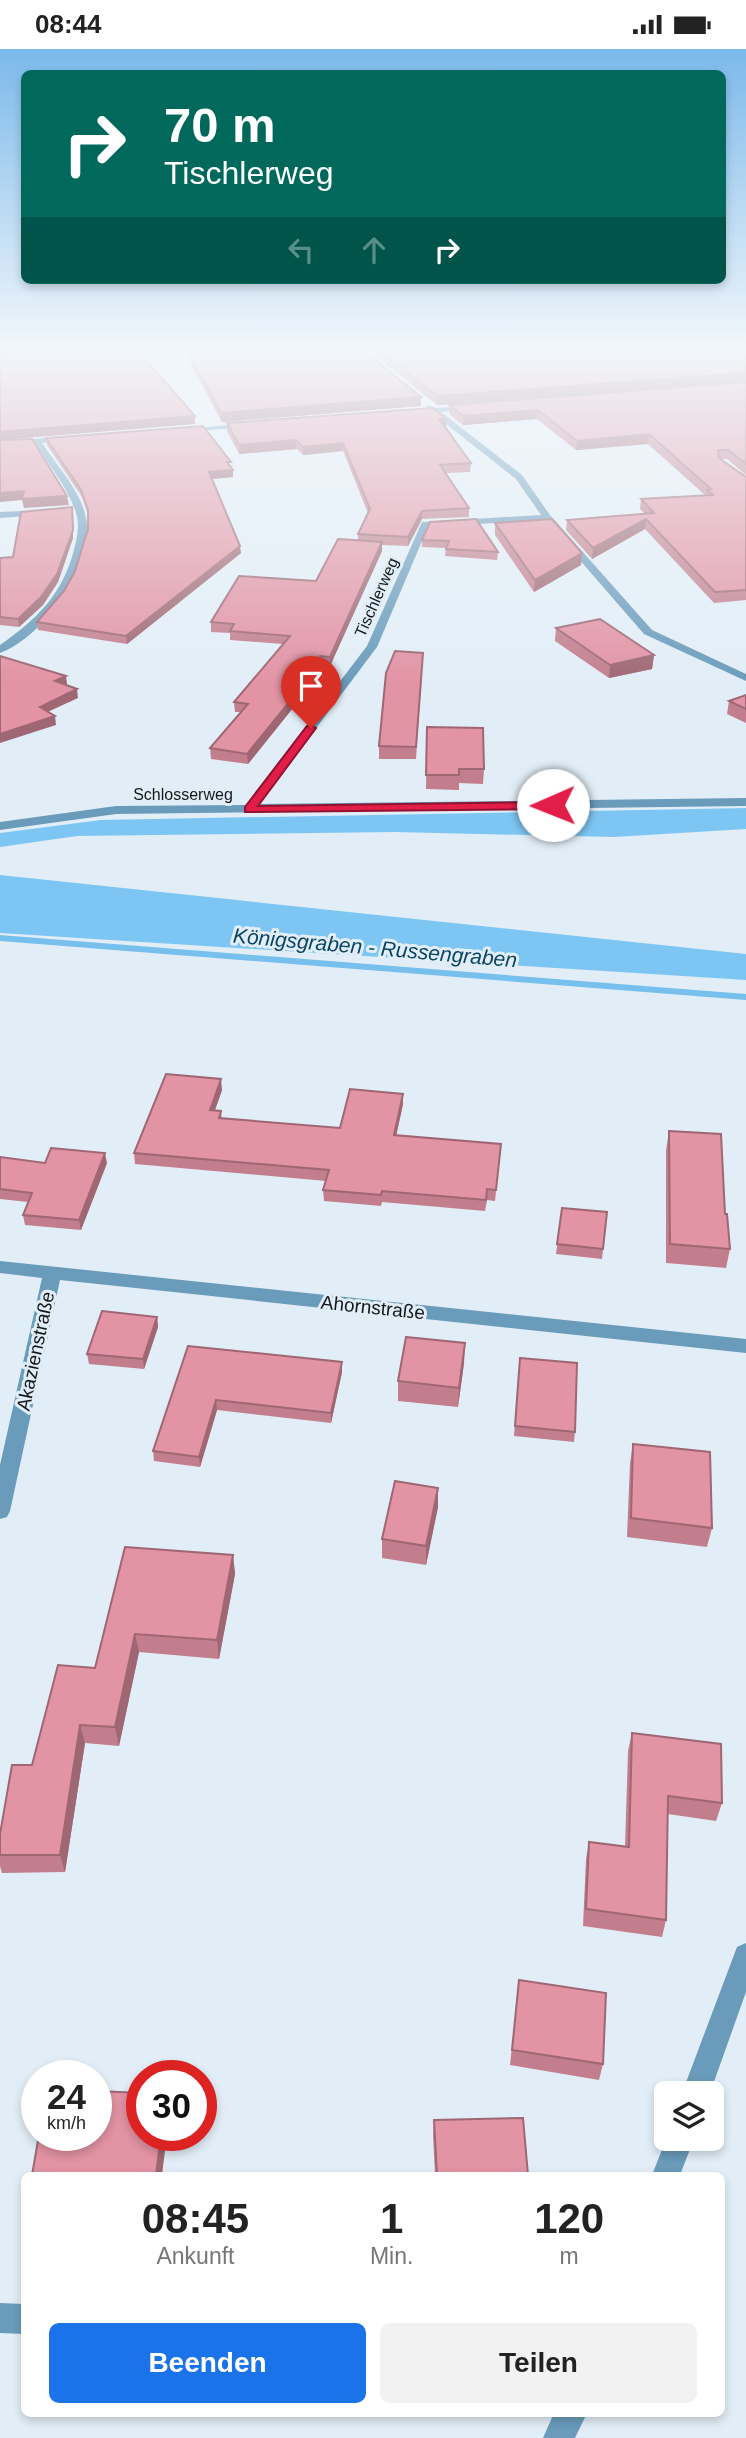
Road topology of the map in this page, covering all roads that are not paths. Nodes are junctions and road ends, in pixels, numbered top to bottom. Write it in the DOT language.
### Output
graph roads {
  1 [pos="51,463"];
  2 [pos="502,463"];
  3 [pos="79,509"];
  4 [pos="66,510"];
  5 [pos="52,511"];
  6 [pos="0,516"];
  7 [pos="547,517"];
  8 [pos="0,650"];
  9 [pos="746,678"];
  10 [pos="746,802"];
  11 [pos="249,809"];
  12 [pos="0,826"];
  13 [pos="0,1268"];
  14 [pos="51,1273"];
  15 [pos="746,1346"];
  16 [pos="0,1511"];
  17 [pos="746,1956"];
  18 [pos="700,2081"];
  19 [pos="675,2151"];
  20 [pos="667,2172"];
  21 [pos="0,2318"];
  22 [pos="21,2319"];
  23 [pos="569,2417"];
  24 [pos="559,2438"];
  1 -- 3 [label="street"];
  2 -- 7 [label="street"];
  3 -- 4 [label="street"];
  3 -- 8 [label="street"];
  5 -- 6 [label="street"];
  7 -- 9 [label="street"];
  7 -- 11 [label="street, Tischlerweg"];
  10 -- 11 [label="street, Schlosserweg"];
  11 -- 12 [label="street, Schlosserweg"];
  13 -- 14 [label="street, Ahornstraße"];
  14 -- 15 [label="street, Ahornstraße"];
  14 -- 16 [label="street, Akazienstraße"];
  17 -- 18 [label="street"];
  19 -- 20 [label="street"];
  21 -- 22 [label="street"];
  23 -- 24 [label="street"];
}
